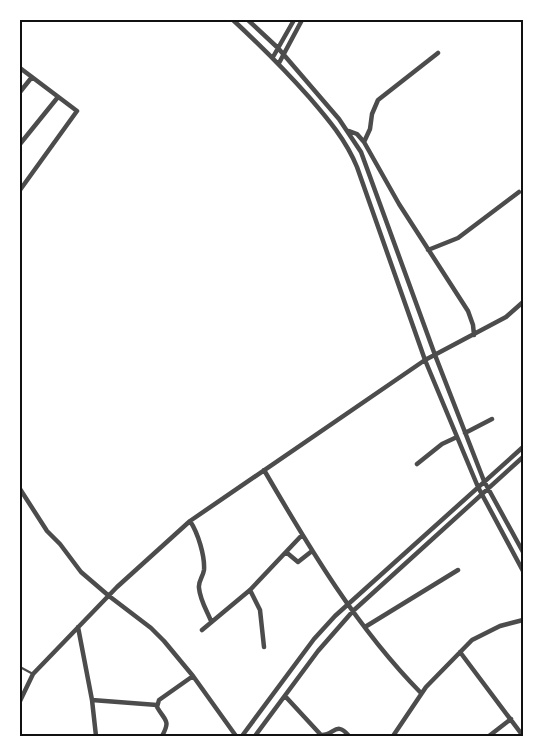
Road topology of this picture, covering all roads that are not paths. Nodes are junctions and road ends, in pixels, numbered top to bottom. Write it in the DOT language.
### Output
graph roads {
  1 [pos="233,20"];
  2 [pos="248,20"];
  3 [pos="294,20"];
  4 [pos="302,20"];
  5 [pos="278,48"];
  6 [pos="438,53"];
  7 [pos="283,54"];
  8 [pos="273,57"];
  9 [pos="278,63"];
  10 [pos="20,68"];
  11 [pos="32,77"];
  12 [pos="20,92"];
  13 [pos="58,97"];
  14 [pos="348,131"];
  15 [pos="364,142"];
  16 [pos="20,144"];
  17 [pos="20,190"];
  18 [pos="519,192"];
  19 [pos="428,250"];
  20 [pos="523,302"];
  21 [pos="474,335"];
  22 [pos="435,355"];
  23 [pos="425,360"];
  24 [pos="492,419"];
  25 [pos="466,433"];
  26 [pos="457,437"];
  27 [pos="523,447"];
  28 [pos="523,457"];
  29 [pos="417,464"];
  30 [pos="264,470"];
  31 [pos="484,481"];
  32 [pos="478,487"];
  33 [pos="20,489"];
  34 [pos="488,489"];
  35 [pos="481,495"];
  36 [pos="190,521"];
  37 [pos="302,535"];
  38 [pos="286,552"];
  39 [pos="312,552"];
  40 [pos="523,552"];
  41 [pos="458,570"];
  42 [pos="523,571"];
  43 [pos="250,590"];
  44 [pos="108,596"];
  45 [pos="348,603"];
  46 [pos="353,611"];
  47 [pos="523,620"];
  48 [pos="211,622"];
  49 [pos="78,627"];
  50 [pos="365,627"];
  51 [pos="202,630"];
  52 [pos="264,647"];
  53 [pos="460,652"];
  54 [pos="20,667"];
  55 [pos="32,674"];
  56 [pos="193,676"];
  57 [pos="421,693"];
  58 [pos="285,696"];
  59 [pos="92,700"];
  60 [pos="20,701"];
  61 [pos="157,705"];
  62 [pos="511,719"];
  63 [pos="96,736"];
  64 [pos="162,736"];
  65 [pos="236,736"];
  66 [pos="242,736"];
  67 [pos="255,736"];
  68 [pos="349,736"];
  69 [pos="393,736"];
  70 [pos="489,736"];
  71 [pos="523,736"];
  1 -- 8 [label="street"];
  2 -- 5 [label="street"];
  3 -- 5 [label="street"];
  4 -- 7 [label="street"];
  5 -- 7 [label="street"];
  5 -- 8 [label="street"];
  6 -- 15 [label="street"];
  7 -- 9 [label="street"];
  7 -- 14 [label="street"];
  8 -- 9 [label="street"];
  9 -- 23 [label="street"];
  10 -- 11 [label="street"];
  11 -- 12 [label="street"];
  11 -- 13 [label="street"];
  13 -- 16 [label="street"];
  13 -- 17 [label="street"];
  14 -- 15 [label="street"];
  14 -- 22 [label="street"];
  15 -- 19 [label="street"];
  18 -- 19 [label="street"];
  19 -- 21 [label="street"];
  20 -- 21 [label="street"];
  21 -- 22 [label="street"];
  22 -- 23 [label="street"];
  22 -- 25 [label="street"];
  23 -- 26 [label="street"];
  23 -- 30 [label="street"];
  24 -- 25 [label="street"];
  25 -- 31 [label="street"];
  26 -- 29 [label="street"];
  26 -- 32 [label="street"];
  27 -- 31 [label="street"];
  28 -- 34 [label="street"];
  30 -- 36 [label="street"];
  30 -- 37 [label="street"];
  31 -- 32 [label="street"];
  31 -- 34 [label="street"];
  32 -- 35 [label="street"];
  32 -- 45 [label="street"];
  33 -- 44 [label="street"];
  34 -- 35 [label="street"];
  34 -- 40 [label="street"];
  35 -- 42 [label="street"];
  35 -- 46 [label="street"];
  36 -- 44 [label="street"];
  36 -- 48 [label="street"];
  37 -- 38 [label="street"];
  37 -- 39 [label="street"];
  38 -- 39 [label="street"];
  38 -- 43 [label="street"];
  39 -- 45 [label="street"];
  41 -- 50 [label="street"];
  43 -- 48 [label="street"];
  43 -- 52 [label="street"];
  44 -- 49 [label="street"];
  44 -- 56 [label="street"];
  45 -- 46 [label="street"];
  45 -- 66 [label="street"];
  46 -- 50 [label="street"];
  46 -- 58 [label="street"];
  47 -- 53 [label="street"];
  48 -- 51 [label="street"];
  49 -- 55 [label="street"];
  49 -- 59 [label="street"];
  50 -- 57 [label="street"];
  53 -- 57 [label="street"];
  53 -- 62 [label="street"];
  54 -- 55 [label="lane"];
  55 -- 60 [label="street"];
  56 -- 61 [label="street"];
  56 -- 65 [label="street"];
  57 -- 69 [label="street"];
  58 -- 67 [label="street"];
  58 -- 68 [label="street"];
  59 -- 61 [label="street"];
  59 -- 63 [label="street"];
  61 -- 64 [label="street"];
  62 -- 70 [label="street"];
  62 -- 71 [label="street"];
}
